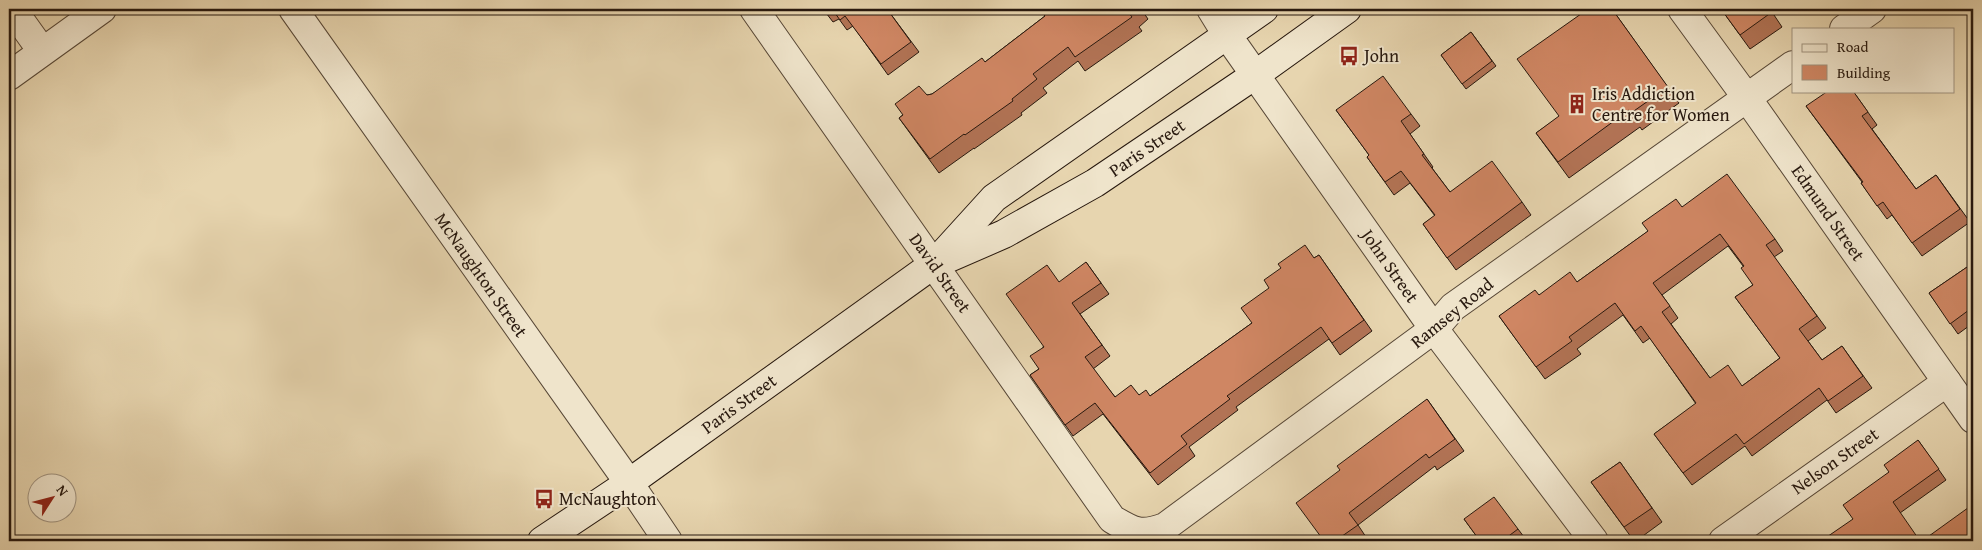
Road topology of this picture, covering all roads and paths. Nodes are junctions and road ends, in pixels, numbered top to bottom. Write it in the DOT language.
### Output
graph roads {
  1 [pos="12,9"];
  2 [pos="102,9"];
  3 [pos="293,9"];
  4 [pos="754,9"];
  5 [pos="1211,9"];
  6 [pos="1264,9"];
  7 [pos="1347,9"];
  8 [pos="1682,9"];
  9 [pos="1872,9"];
  10 [pos="1845,28"];
  11 [pos="1227,35"];
  12 [pos="42,51"];
  13 [pos="1792,66"];
  14 [pos="1255,75"];
  15 [pos="9,76"];
  16 [pos="1747,98"];
  17 [pos="934,264"];
  18 [pos="1434,329"];
  19 [pos="1947,382"];
  20 [pos="1973,419"];
  21 [pos="629,483"];
  22 [pos="1132,531"];
  23 [pos="542,541"];
  24 [pos="668,541"];
  25 [pos="1594,541"];
  26 [pos="1723,541"];
  1 -- 12 [label="street"];
  2 -- 12 [label="street"];
  3 -- 21 [label="street, McNaughton Street"];
  4 -- 17 [label="street, David Street"];
  5 -- 11 [label="street, John Street"];
  6 -- 11 [label="street, Paris Street"];
  7 -- 14 [label="street, Paris Street"];
  8 -- 16 [label="street, Edmund Street"];
  9 -- 10 [label="street"];
  11 -- 14 [label="street, John Street"];
  11 -- 17 [label="street, Paris Street"];
  12 -- 15 [label="street"];
  13 -- 16 [label="street, Ramsey Road"];
  14 -- 17 [label="street, Paris Street"];
  14 -- 18 [label="street, John Street"];
  16 -- 18 [label="street, Ramsey Road"];
  16 -- 19 [label="street, Edmund Street"];
  17 -- 21 [label="street, Paris Street"];
  17 -- 22 [label="street, David Street"];
  18 -- 22 [label="street, Ramsey Road"];
  18 -- 25 [label="street, John Street"];
  19 -- 20 [label="street, Edmund Street"];
  19 -- 26 [label="street, Nelson Street"];
  21 -- 23 [label="street, Paris Street"];
  21 -- 24 [label="street, McNaughton Street"];
}
